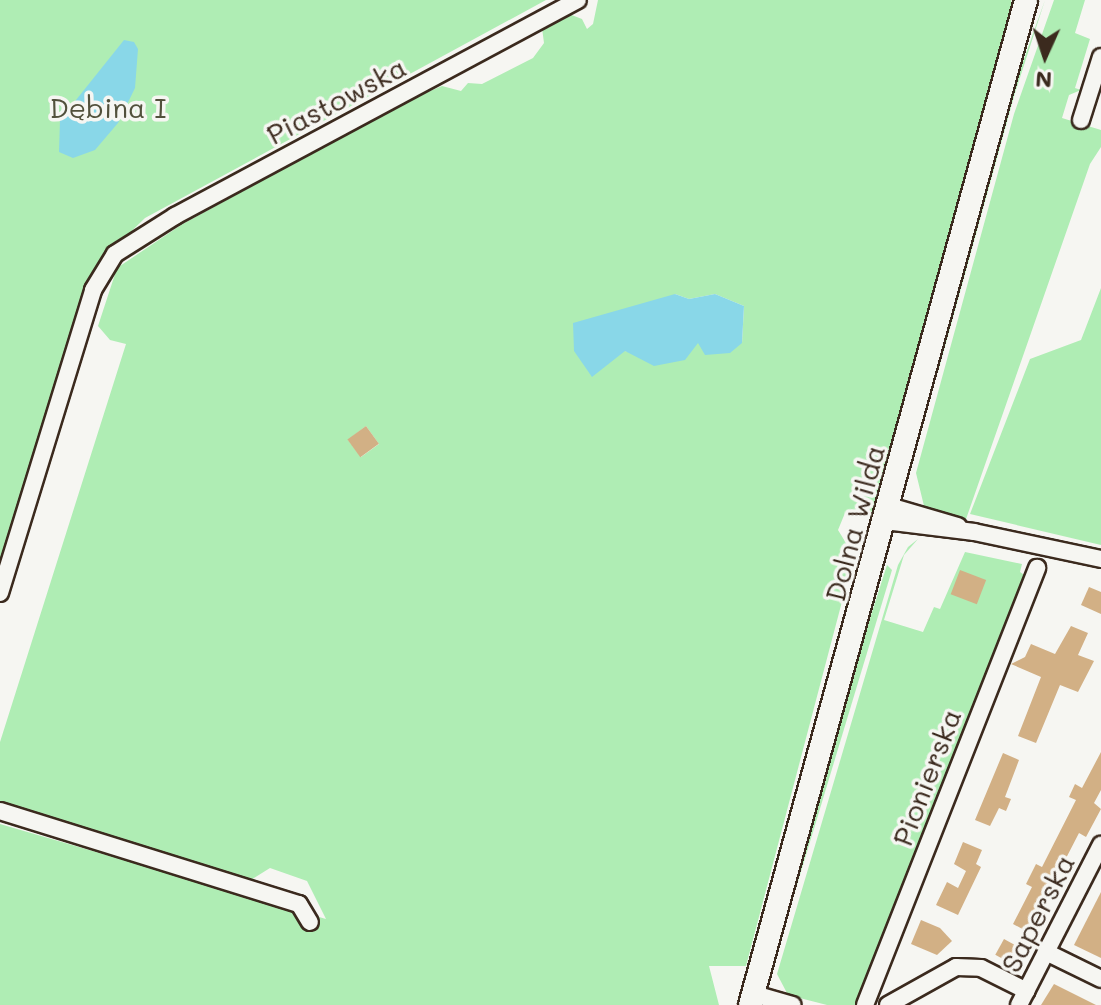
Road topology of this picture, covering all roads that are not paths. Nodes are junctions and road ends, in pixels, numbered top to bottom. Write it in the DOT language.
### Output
graph roads {
  1 [pos="578,0"];
  2 [pos="1026,0"];
  3 [pos="1039,0"];
  4 [pos="1013,56"];
  5 [pos="1101,57"];
  6 [pos="1081,120"];
  7 [pos="887,514"];
  8 [pos="1101,559"];
  9 [pos="1037,568"];
  10 [pos="0,593"];
  11 [pos="0,811"];
  12 [pos="1101,845"];
  13 [pos="310,922"];
  14 [pos="1046,952"];
  15 [pos="1101,979"];
  16 [pos="1023,998"];
  17 [pos="752,999"];
  18 [pos="792,1005"];
  19 [pos="865,1005"];
  20 [pos="888,1005"];
  1 -- 10 [label="street, Piastowska"];
  2 -- 4 [label="main road, Dolna Wilda"];
  3 -- 4 [label="main road, Dolna Wilda"];
  4 -- 7 [label="main road, Dolna Wilda"];
  5 -- 6 [label="street"];
  7 -- 8 [label="street"];
  7 -- 17 [label="main road, Dolna Wilda"];
  9 -- 19 [label="street, Pionierska"];
  11 -- 13 [label="street"];
  12 -- 14 [label="street, Saperska"];
  14 -- 15 [label="street"];
  14 -- 16 [label="street, Saperska"];
  16 -- 20 [label="street"];
  17 -- 18 [label="street"];
}
